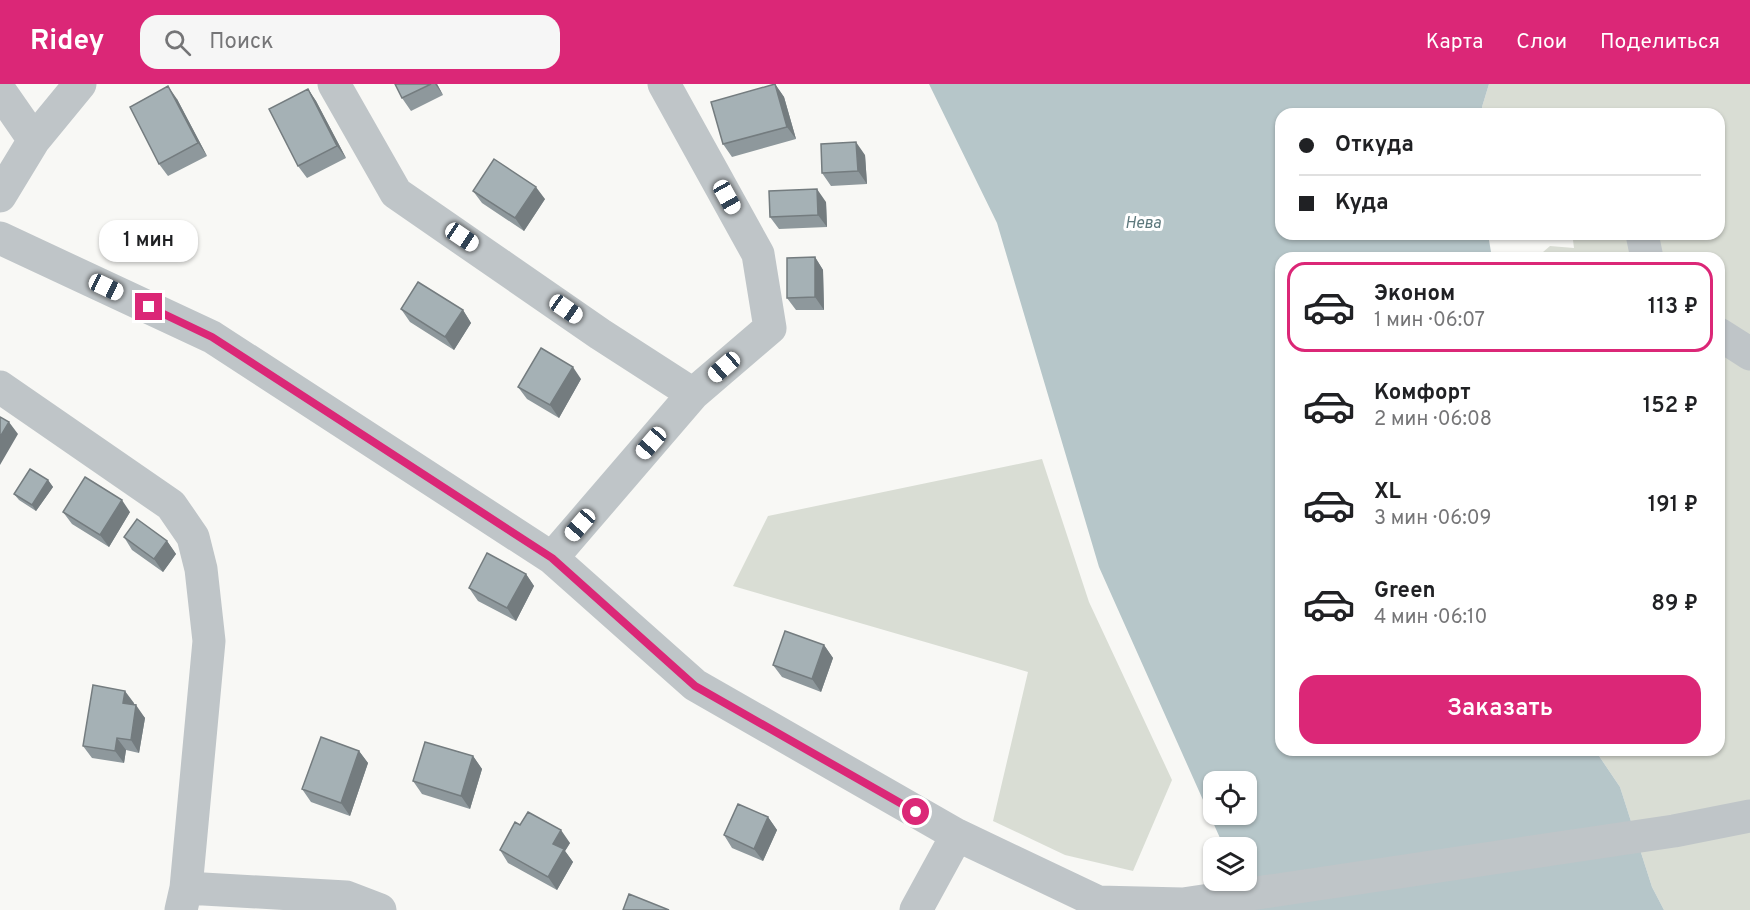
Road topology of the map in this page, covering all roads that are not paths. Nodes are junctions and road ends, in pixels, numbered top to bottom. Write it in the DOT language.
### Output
graph roads {
  1 [pos="80,84"];
  2 [pos="334,84"];
  3 [pos="664,84"];
  4 [pos="0,91"];
  5 [pos="34,140"];
  6 [pos="0,196"];
  7 [pos="0,238"];
  8 [pos="1725,338"];
  9 [pos="1750,354"];
  10 [pos="0,387"];
  11 [pos="693,393"];
  12 [pos="552,558"];
  13 [pos="1750,816"];
  14 [pos="957,835"];
  15 [pos="183,899"];
  16 [pos="380,910"];
  17 [pos="916,910"];
  1 -- 5 [label="street"];
  2 -- 11 [label="street"];
  3 -- 11 [label="street"];
  4 -- 5 [label="street"];
  5 -- 6 [label="street"];
  7 -- 12 [label="street"];
  8 -- 9 [label="street"];
  10 -- 15 [label="street"];
  11 -- 12 [label="street"];
  12 -- 14 [label="street"];
  13 -- 14 [label="street"];
  14 -- 17 [label="street"];
  15 -- 16 [label="street"];
}
